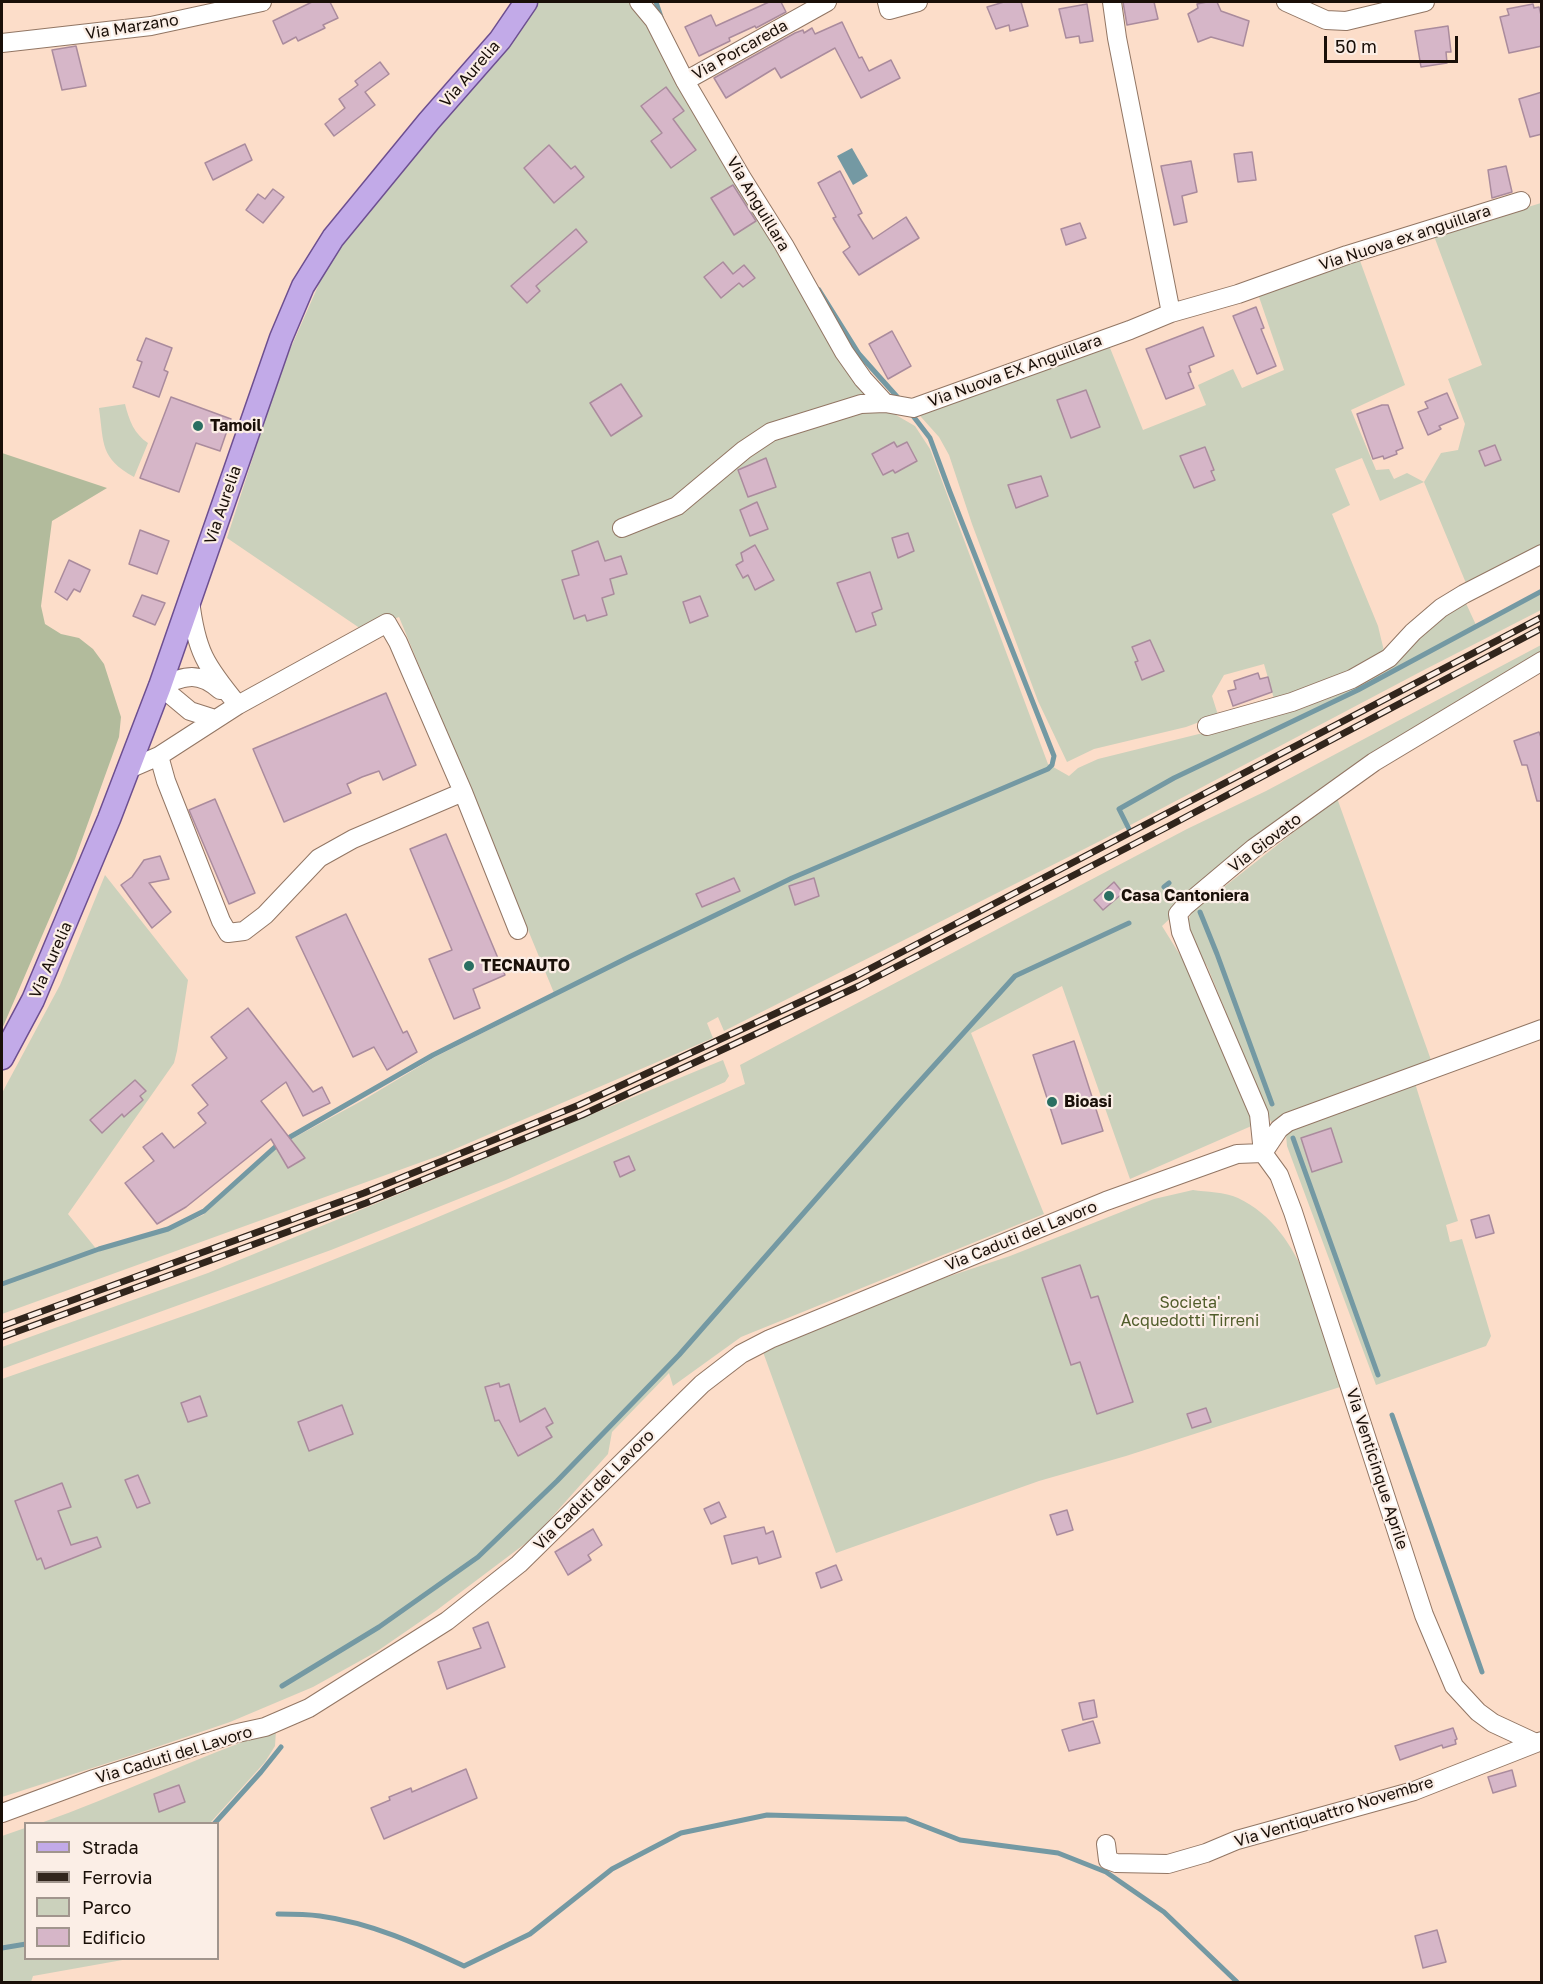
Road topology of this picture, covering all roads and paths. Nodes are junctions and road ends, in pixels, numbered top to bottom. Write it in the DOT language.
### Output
graph roads {
  1 [pos="262,2"];
  2 [pos="526,2"];
  3 [pos="639,2"];
  4 [pos="827,2"];
  5 [pos="887,2"];
  6 [pos="918,2"];
  7 [pos="1112,2"];
  8 [pos="1286,2"];
  9 [pos="1425,2"];
  10 [pos="2,43"];
  11 [pos="692,77"];
  12 [pos="1521,201"];
  13 [pos="1290,277"];
  14 [pos="1171,313"];
  15 [pos="885,403"];
  16 [pos="622,528"];
  17 [pos="1542,554"];
  18 [pos="190,599"];
  19 [pos="1542,661"];
  20 [pos="160,686"];
  21 [pos="238,705"];
  22 [pos="215,719"];
  23 [pos="1207,726"];
  24 [pos="159,756"];
  25 [pos="129,768"];
  26 [pos="463,792"];
  27 [pos="518,930"];
  28 [pos="1542,1029"];
  29 [pos="2,1058"];
  30 [pos="1263,1153"];
  31 [pos="1539,1742"];
  32 [pos="2,1813"];
  33 [pos="1106,1844"];
  1 -- 10 [label="street, Via Marzano"];
  2 -- 18 [label="main road, Via Aurelia"];
  3 -- 11 [label="street, Via Anguillara"];
  4 -- 11 [label="street, Via Porcareda"];
  5 -- 6 [label="street"];
  7 -- 14 [label="street"];
  8 -- 9 [label="street"];
  11 -- 15 [label="street, Via Anguillara"];
  12 -- 13 [label="street, Via Nuova ex anguillara"];
  13 -- 14 [label="street, Via Nuova EX Anguillara"];
  14 -- 15 [label="street, Via Nuova EX Anguillara"];
  15 -- 16 [label="street, Via Nuova EX Anguillara"];
  17 -- 23 [label="street"];
  18 -- 20 [label="main road, Via Aurelia"];
  18 -- 21 [label="street"];
  19 -- 30 [label="street, Via Giovato"];
  20 -- 21 [label="street"];
  20 -- 22 [label="street"];
  20 -- 25 [label="main road, Via Aurelia"];
  21 -- 22 [label="street"];
  21 -- 26 [label="street"];
  22 -- 24 [label="street"];
  24 -- 25 [label="street"];
  24 -- 26 [label="street"];
  25 -- 29 [label="main road, Via Aurelia"];
  26 -- 27 [label="street"];
  28 -- 30 [label="street"];
  30 -- 31 [label="street, Via Venticinque Aprile"];
  30 -- 32 [label="street, Via Caduti del Lavoro"];
  31 -- 33 [label="street, Via Ventiquattro Novembre"];
}
